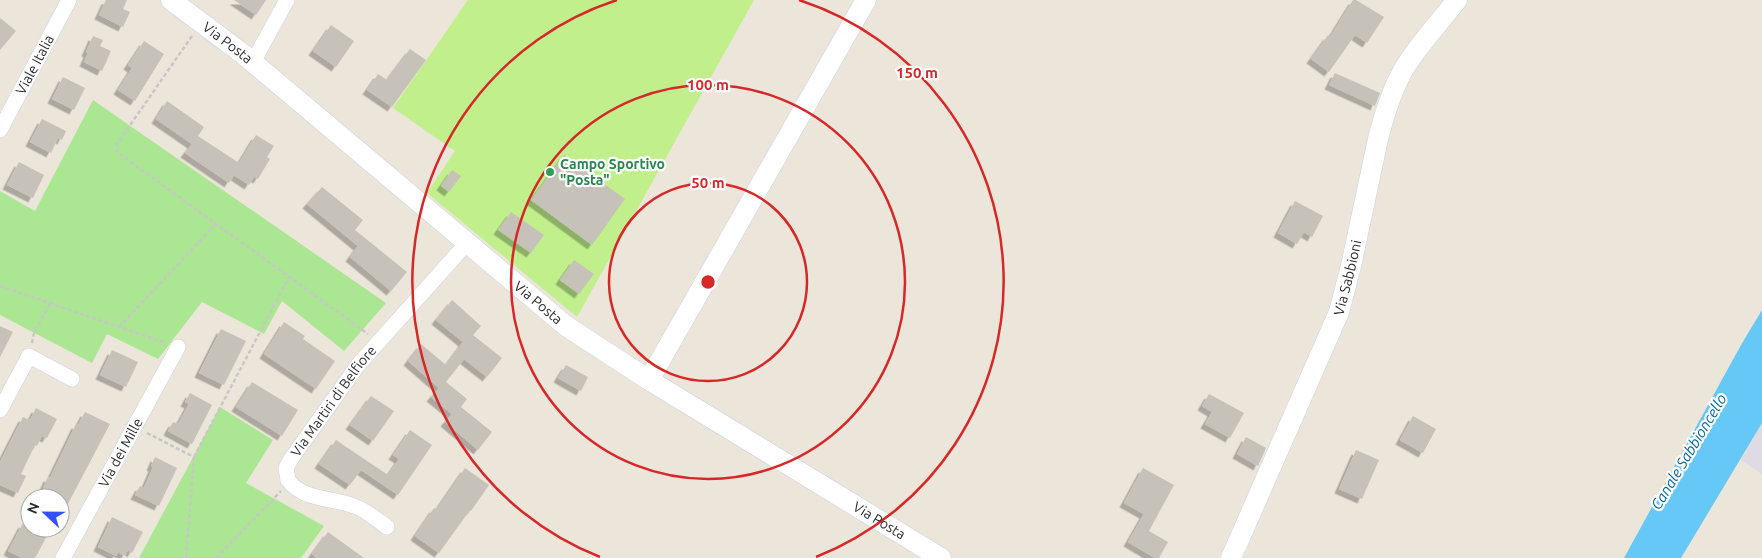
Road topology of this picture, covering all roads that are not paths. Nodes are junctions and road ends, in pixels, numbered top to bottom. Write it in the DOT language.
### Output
graph roads {
  1 [pos="69,0"];
  2 [pos="171,0"];
  3 [pos="287,0"];
  4 [pos="866,0"];
  5 [pos="1457,0"];
  6 [pos="253,62"];
  7 [pos="0,130"];
  8 [pos="467,243"];
  9 [pos="178,347"];
  10 [pos="72,379"];
  11 [pos="649,380"];
  12 [pos="0,410"];
  13 [pos="387,527"];
  14 [pos="63,558"];
  15 [pos="941,558"];
  16 [pos="1231,558"];
  1 -- 7 [label="street, Viale Italia"];
  2 -- 6 [label="street, Via Posta"];
  3 -- 6 [label="street"];
  4 -- 11 [label="street"];
  5 -- 16 [label="street, Via Sabbioni"];
  6 -- 8 [label="street, Via Posta"];
  8 -- 11 [label="street, Via Posta"];
  8 -- 13 [label="street, Via Martiri di Belfiore"];
  9 -- 14 [label="street, Via dei Mille"];
  10 -- 12 [label="street"];
  11 -- 15 [label="street, Via Posta"];
}
